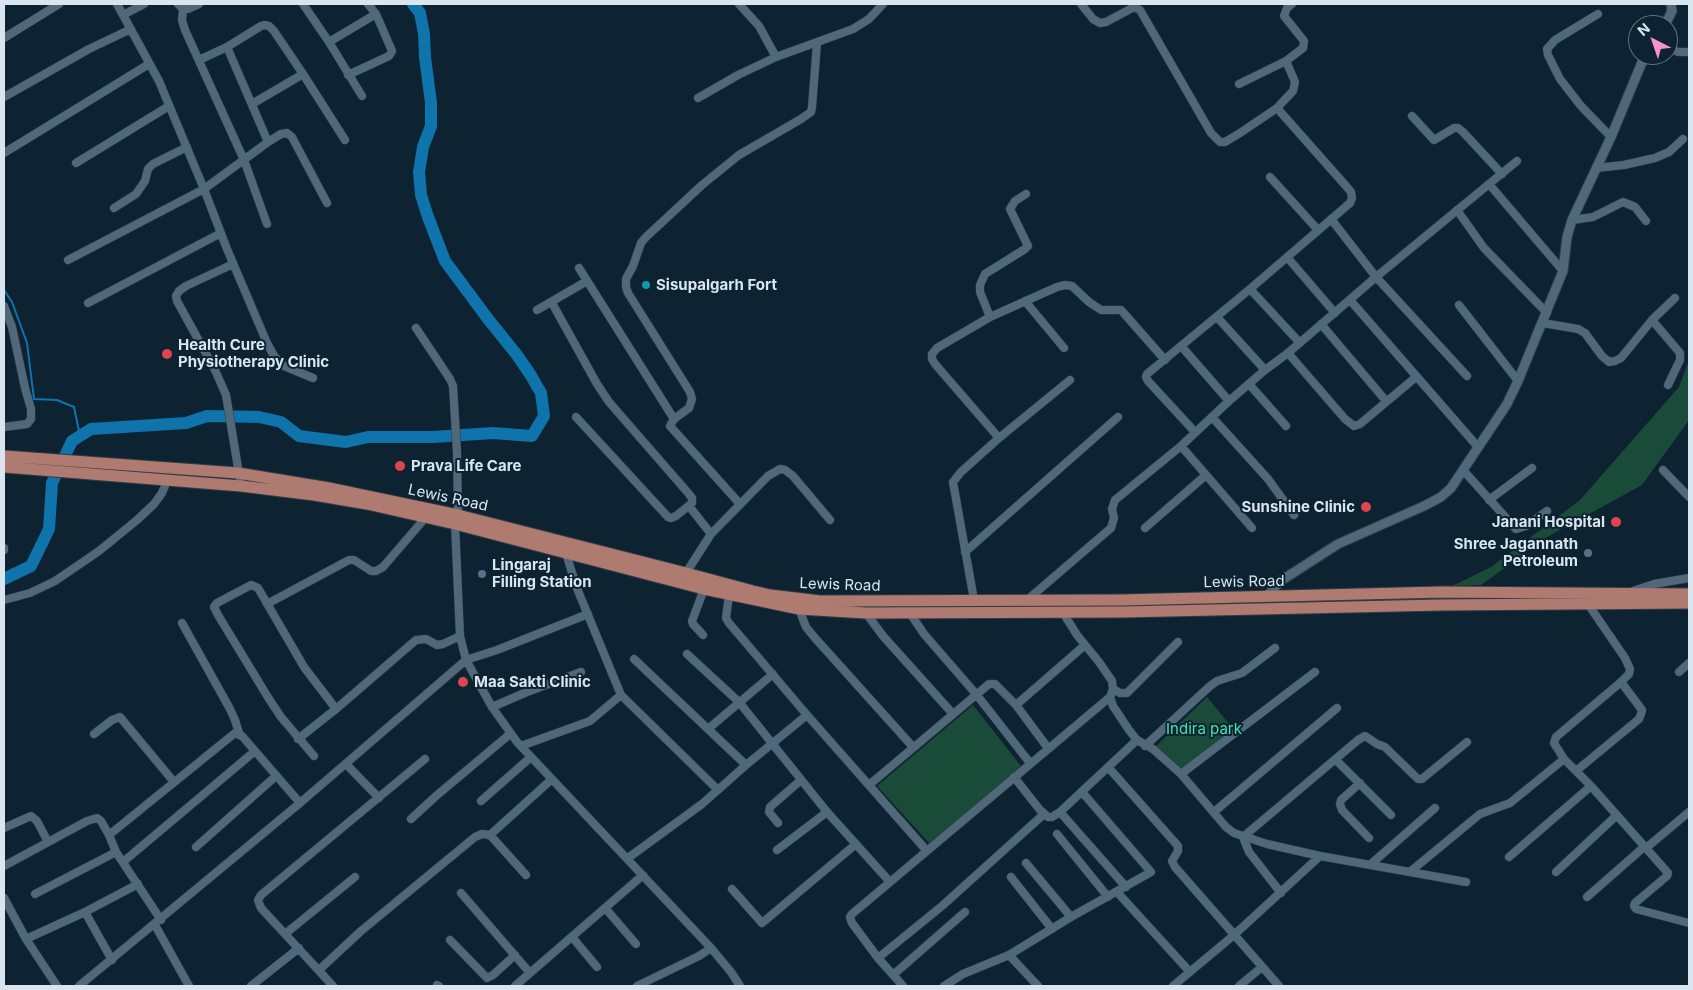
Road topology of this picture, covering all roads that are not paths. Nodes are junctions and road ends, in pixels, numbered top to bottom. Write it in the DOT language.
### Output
graph roads {
  1 [pos="59,4"];
  2 [pos="117,4"];
  3 [pos="144,4"];
  4 [pos="199,4"];
  5 [pos="305,4"];
  6 [pos="368,4"];
  7 [pos="739,4"];
  8 [pos="883,4"];
  9 [pos="1081,4"];
  10 [pos="1292,4"];
  11 [pos="180,7"];
  12 [pos="376,14"];
  13 [pos="1598,14"];
  14 [pos="123,15"];
  15 [pos="130,29"];
  16 [pos="4,36"];
  17 [pos="329,42"];
  18 [pos="816,43"];
  19 [pos="227,47"];
  20 [pos="776,57"];
  21 [pos="199,60"];
  22 [pos="1286,61"];
  23 [pos="149,64"];
  24 [pos="1641,65"];
  25 [pos="304,74"];
  26 [pos="348,75"];
  27 [pos="1239,84"];
  28 [pos="362,96"];
  29 [pos="4,97"];
  30 [pos="698,98"];
  31 [pos="252,104"];
  32 [pos="170,106"];
  33 [pos="1277,108"];
  34 [pos="1412,116"];
  35 [pos="1611,137"];
  36 [pos="346,140"];
  37 [pos="1683,140"];
  38 [pos="268,142"];
  39 [pos="187,147"];
  40 [pos="4,153"];
  41 [pos="244,160"];
  42 [pos="1517,161"];
  43 [pos="76,163"];
  44 [pos="1596,168"];
  45 [pos="1502,174"];
  46 [pos="1270,177"];
  47 [pos="1489,184"];
  48 [pos="204,189"];
  49 [pos="1026,194"];
  50 [pos="327,204"];
  51 [pos="114,208"];
  52 [pos="1457,210"];
  53 [pos="1331,219"];
  54 [pos="1572,220"];
  55 [pos="1646,221"];
  56 [pos="267,224"];
  57 [pos="1318,230"];
  58 [pos="221,234"];
  59 [pos="1288,257"];
  60 [pos="68,260"];
  61 [pos="233,264"];
  62 [pos="579,268"];
  63 [pos="1563,271"];
  64 [pos="1376,277"];
  65 [pos="587,281"];
  66 [pos="1250,289"];
  67 [pos="1675,298"];
  68 [pos="1350,300"];
  69 [pos="552,302"];
  70 [pos="1025,302"];
  71 [pos="88,303"];
  72 [pos="1459,305"];
  73 [pos="4,306"];
  74 [pos="537,310"];
  75 [pos="1335,313"];
  76 [pos="1547,313"];
  77 [pos="990,317"];
  78 [pos="1217,317"];
  79 [pos="1652,320"];
  80 [pos="1543,323"];
  81 [pos="1322,324"];
  82 [pos="416,328"];
  83 [pos="1300,343"];
  84 [pos="1182,347"];
  85 [pos="1064,348"];
  86 [pos="1288,353"];
  87 [pos="1164,360"];
  88 [pos="1265,370"];
  89 [pos="1466,376"];
  90 [pos="1416,377"];
  91 [pos="313,378"];
  92 [pos="1070,380"];
  93 [pos="1518,381"];
  94 [pos="1249,384"];
  95 [pos="1668,385"];
  96 [pos="1229,401"];
  97 [pos="1386,401"];
  98 [pos="576,417"];
  99 [pos="1118,417"];
  100 [pos="1212,417"];
  101 [pos="674,419"];
  102 [pos="1286,426"];
  103 [pos="4,427"];
  104 [pos="1195,432"];
  105 [pos="999,438"];
  106 [pos="1181,446"];
  107 [pos="1478,447"];
  108 [pos="4,456"];
  109 [pos="4,467"];
  110 [pos="1532,468"];
  111 [pos="1463,470"];
  112 [pos="1663,470"];
  113 [pos="238,474"];
  114 [pos="1206,475"];
  115 [pos="162,481"];
  116 [pos="241,486"];
  117 [pos="1689,497"];
  118 [pos="1489,500"];
  119 [pos="740,504"];
  120 [pos="689,506"];
  121 [pos="1547,512"];
  122 [pos="1294,515"];
  123 [pos="426,517"];
  124 [pos="457,519"];
  125 [pos="830,520"];
  126 [pos="1145,528"];
  127 [pos="1252,528"];
  128 [pos="711,534"];
  129 [pos="519,535"];
  130 [pos="965,552"];
  131 [pos="566,553"];
  132 [pos="686,573"];
  133 [pos="1689,578"];
  134 [pos="704,589"];
  135 [pos="1627,593"];
  136 [pos="1689,594"];
  137 [pos="729,595"];
  138 [pos="1315,596"];
  139 [pos="1266,597"];
  140 [pos="4,600"];
  141 [pos="974,600"];
  142 [pos="1121,600"];
  143 [pos="1026,601"];
  144 [pos="267,604"];
  145 [pos="1588,604"];
  146 [pos="1689,604"];
  147 [pos="1316,608"];
  148 [pos="799,609"];
  149 [pos="1062,611"];
  150 [pos="910,612"];
  151 [pos="1122,612"];
  152 [pos="866,613"];
  153 [pos="588,614"];
  154 [pos="182,623"];
  155 [pos="703,635"];
  156 [pos="460,636"];
  157 [pos="1178,642"];
  158 [pos="1085,645"];
  159 [pos="1274,648"];
  160 [pos="687,654"];
  161 [pos="634,659"];
  162 [pos="466,660"];
  163 [pos="1689,663"];
  164 [pos="581,672"];
  165 [pos="1315,672"];
  166 [pos="1679,672"];
  167 [pos="773,674"];
  168 [pos="1621,682"];
  169 [pos="1112,693"];
  170 [pos="976,694"];
  171 [pos="621,696"];
  172 [pos="739,702"];
  173 [pos="1016,705"];
  174 [pos="492,707"];
  175 [pos="1337,708"];
  176 [pos="336,709"];
  177 [pos="953,714"];
  178 [pos="807,715"];
  179 [pos="708,729"];
  180 [pos="239,733"];
  181 [pos="94,734"];
  182 [pos="510,734"];
  183 [pos="298,738"];
  184 [pos="1137,740"];
  185 [pos="1467,742"];
  186 [pos="772,744"];
  187 [pos="521,746"];
  188 [pos="1145,746"];
  189 [pos="913,748"];
  190 [pos="1048,748"];
  191 [pos="255,751"];
  192 [pos="314,756"];
  193 [pos="531,757"];
  194 [pos="425,759"];
  195 [pos="1564,759"];
  196 [pos="1336,760"];
  197 [pos="1030,763"];
  198 [pos="346,764"];
  199 [pos="746,765"];
  200 [pos="1108,767"];
  201 [pos="1576,771"];
  202 [pos="1181,774"];
  203 [pos="276,776"];
  204 [pos="1014,778"];
  205 [pos="552,779"];
  206 [pos="801,780"];
  207 [pos="174,782"];
  208 [pos="1360,783"];
  209 [pos="869,785"];
  210 [pos="1591,786"];
  211 [pos="718,790"];
  212 [pos="1082,792"];
  213 [pos="379,798"];
  214 [pos="481,801"];
  215 [pos="300,803"];
  216 [pos="1434,808"];
  217 [pos="827,812"];
  218 [pos="1060,812"];
  219 [pos="1214,812"];
  220 [pos="1689,812"];
  221 [pos="1044,814"];
  222 [pos="1391,815"];
  223 [pos="1617,815"];
  224 [pos="411,820"];
  225 [pos="778,823"];
  226 [pos="4,828"];
  227 [pos="1057,834"];
  228 [pos="108,835"];
  229 [pos="490,835"];
  230 [pos="1243,837"];
  231 [pos="1369,838"];
  232 [pos="48,842"];
  233 [pos="856,844"];
  234 [pos="196,846"];
  235 [pos="1645,847"];
  236 [pos="777,850"];
  237 [pos="927,851"];
  238 [pos="116,852"];
  239 [pos="1320,856"];
  240 [pos="1509,857"];
  241 [pos="628,858"];
  242 [pos="123,862"];
  243 [pos="1026,863"];
  244 [pos="1371,864"];
  245 [pos="4,866"];
  246 [pos="1411,871"];
  247 [pos="1556,872"];
  248 [pos="526,875"];
  249 [pos="643,875"];
  250 [pos="355,877"];
  251 [pos="1011,877"];
  252 [pos="890,882"];
  253 [pos="1466,882"];
  254 [pos="138,884"];
  255 [pos="1126,887"];
  256 [pos="732,889"];
  257 [pos="1117,892"];
  258 [pos="461,893"];
  259 [pos="1281,893"];
  260 [pos="35,894"];
  261 [pos="1108,897"];
  262 [pos="1588,897"];
  263 [pos="4,898"];
  264 [pos="606,909"];
  265 [pos="85,912"];
  266 [pos="966,912"];
  267 [pos="1071,917"];
  268 [pos="158,922"];
  269 [pos="1689,923"];
  270 [pos="1052,929"];
  271 [pos="285,934"];
  272 [pos="1234,935"];
  273 [pos="572,937"];
  274 [pos="26,939"];
  275 [pos="450,940"];
  276 [pos="636,944"];
  277 [pos="299,948"];
  278 [pos="711,948"];
  279 [pos="1009,955"];
  280 [pos="515,956"];
  281 [pos="878,958"];
  282 [pos="112,960"];
  283 [pos="597,967"];
  284 [pos="1262,967"];
  285 [pos="319,970"];
  286 [pos="1190,972"];
  287 [pos="530,973"];
  288 [pos="893,975"];
  289 [pos="640,985"];
  290 [pos="57,986"];
  291 [pos="79,986"];
  292 [pos="189,986"];
  293 [pos="251,986"];
  294 [pos="333,986"];
  295 [pos="515,986"];
  296 [pos="740,986"];
  297 [pos="903,986"];
  298 [pos="944,986"];
  299 [pos="1038,986"];
  300 [pos="1174,986"];
  301 [pos="1238,986"];
  302 [pos="1279,986"];
  1 -- 16 [label="street"];
  2 -- 14 [label="street"];
  3 -- 14 [label="street"];
  4 -- 11 [label="street"];
  5 -- 17 [label="street"];
  6 -- 12 [label="street"];
  7 -- 20 [label="street"];
  8 -- 18 [label="street"];
  9 -- 33 [label="street"];
  10 -- 22 [label="street"];
  11 -- 21 [label="street"];
  12 -- 17 [label="street"];
  12 -- 26 [label="street"];
  13 -- 35 [label="street"];
  14 -- 15 [label="street"];
  15 -- 23 [label="street"];
  15 -- 29 [label="street"];
  17 -- 26 [label="street"];
  18 -- 20 [label="street"];
  18 -- 101 [label="street"];
  19 -- 21 [label="street"];
  19 -- 25 [label="street"];
  19 -- 31 [label="street"];
  20 -- 30 [label="street"];
  21 -- 41 [label="street"];
  22 -- 27 [label="street"];
  22 -- 33 [label="street"];
  23 -- 32 [label="street"];
  23 -- 40 [label="street"];
  24 -- 35 [label="street"];
  25 -- 31 [label="street"];
  25 -- 36 [label="street"];
  26 -- 28 [label="street"];
  31 -- 38 [label="street"];
  32 -- 39 [label="street"];
  32 -- 43 [label="street"];
  33 -- 53 [label="street"];
  34 -- 45 [label="street"];
  35 -- 44 [label="street"];
  37 -- 44 [label="street"];
  38 -- 41 [label="street"];
  38 -- 50 [label="street"];
  39 -- 48 [label="street"];
  39 -- 51 [label="street"];
  41 -- 48 [label="street"];
  41 -- 56 [label="street"];
  42 -- 45 [label="street"];
  44 -- 54 [label="street"];
  45 -- 47 [label="street"];
  46 -- 57 [label="street"];
  47 -- 52 [label="street"];
  47 -- 63 [label="street"];
  48 -- 58 [label="street"];
  48 -- 60 [label="street"];
  49 -- 77 [label="street"];
  52 -- 64 [label="street"];
  52 -- 76 [label="street"];
  53 -- 57 [label="street"];
  53 -- 64 [label="street"];
  54 -- 55 [label="street"];
  54 -- 63 [label="street"];
  57 -- 59 [label="street"];
  58 -- 61 [label="street"];
  58 -- 71 [label="street"];
  59 -- 66 [label="street"];
  59 -- 75 [label="street"];
  61 -- 91 [label="street"];
  61 -- 113 [label="street"];
  62 -- 65 [label="street"];
  63 -- 76 [label="street"];
  64 -- 68 [label="street"];
  64 -- 89 [label="street"];
  65 -- 69 [label="street"];
  65 -- 101 [label="street"];
  66 -- 78 [label="street"];
  66 -- 83 [label="street"];
  67 -- 79 [label="street"];
  68 -- 75 [label="street"];
  68 -- 90 [label="street"];
  69 -- 74 [label="street"];
  69 -- 120 [label="street"];
  70 -- 77 [label="street"];
  70 -- 85 [label="street"];
  70 -- 87 [label="street"];
  72 -- 93 [label="street"];
  73 -- 103 [label="street"];
  75 -- 81 [label="street"];
  76 -- 80 [label="street"];
  77 -- 105 [label="street"];
  78 -- 84 [label="street"];
  78 -- 88 [label="street"];
  79 -- 80 [label="street"];
  79 -- 95 [label="street"];
  80 -- 93 [label="street"];
  81 -- 83 [label="street"];
  81 -- 97 [label="street"];
  82 -- 124 [label="street"];
  83 -- 86 [label="street"];
  84 -- 87 [label="street"];
  84 -- 96 [label="street"];
  86 -- 88 [label="street"];
  86 -- 97 [label="street"];
  87 -- 104 [label="street"];
  88 -- 94 [label="street"];
  90 -- 97 [label="street"];
  90 -- 107 [label="street"];
  92 -- 105 [label="street"];
  93 -- 107 [label="street"];
  94 -- 96 [label="street"];
  94 -- 102 [label="street"];
  96 -- 100 [label="street"];
  98 -- 120 [label="street"];
  99 -- 130 [label="street"];
  100 -- 104 [label="street"];
  100 -- 122 [label="street"];
  101 -- 119 [label="street"];
  104 -- 106 [label="street"];
  105 -- 130 [label="street"];
  106 -- 114 [label="street"];
  106 -- 143 [label="street"];
  107 -- 111 [label="street"];
  108 -- 113 [label="main road, Lewis Road"];
  109 -- 115 [label="main road, Lewis Road"];
  110 -- 118 [label="street"];
  111 -- 118 [label="street"];
  111 -- 139 [label="street"];
  112 -- 117 [label="street"];
  113 -- 116 [label="street"];
  113 -- 124 [label="main road, Lewis Road"];
  114 -- 126 [label="street"];
  114 -- 127 [label="street"];
  115 -- 116 [label="main road, Lewis Road"];
  115 -- 140 [label="street"];
  116 -- 123 [label="main road, Lewis Road"];
  118 -- 121 [label="street"];
  119 -- 125 [label="street"];
  119 -- 128 [label="street"];
  120 -- 128 [label="street"];
  123 -- 124 [label="main road, Lewis Road"];
  123 -- 144 [label="street"];
  124 -- 129 [label="main road, Lewis Road"];
  124 -- 156 [label="street"];
  128 -- 132 [label="street"];
  129 -- 131 [label="main road, Lewis Road"];
  129 -- 132 [label="main road, Lewis Road"];
  130 -- 141 [label="street"];
  131 -- 134 [label="main road, Lewis Road"];
  131 -- 153 [label="street"];
  132 -- 141 [label="main road, Lewis Road"];
  133 -- 135 [label="street"];
  134 -- 137 [label="main road, Lewis Road"];
  134 -- 155 [label="street"];
  135 -- 136 [label="main road, Lewis Road"];
  135 -- 138 [label="main road, Lewis Road"];
  137 -- 148 [label="main road, Lewis Road"];
  137 -- 167 [label="street"];
  138 -- 139 [label="main road, Lewis Road"];
  138 -- 147 [label="main road"];
  139 -- 142 [label="main road, Lewis Road"];
  141 -- 143 [label="main road, Lewis Road"];
  142 -- 143 [label="main road, Lewis Road"];
  142 -- 151 [label="main road"];
  144 -- 176 [label="street"];
  144 -- 183 [label="street"];
  145 -- 146 [label="main road, Lewis Road"];
  145 -- 147 [label="main road, Lewis Road"];
  145 -- 168 [label="street"];
  147 -- 151 [label="main road, Lewis Road"];
  148 -- 152 [label="main road, Lewis Road"];
  148 -- 189 [label="street"];
  149 -- 150 [label="main road, Lewis Road"];
  149 -- 151 [label="main road, Lewis Road"];
  149 -- 158 [label="street"];
  150 -- 152 [label="main road, Lewis Road"];
  150 -- 170 [label="street"];
  152 -- 177 [label="street"];
  153 -- 162 [label="street"];
  153 -- 171 [label="street"];
  154 -- 180 [label="street"];
  156 -- 162 [label="street"];
  156 -- 176 [label="street"];
  157 -- 169 [label="street"];
  158 -- 169 [label="street"];
  158 -- 173 [label="street"];
  159 -- 188 [label="street"];
  160 -- 172 [label="street"];
  161 -- 179 [label="street"];
  162 -- 174 [label="street"];
  162 -- 198 [label="street"];
  163 -- 166 [label="street"];
  164 -- 174 [label="street"];
  165 -- 202 [label="street"];
  167 -- 172 [label="street"];
  167 -- 178 [label="street"];
  168 -- 195 [label="street"];
  168 -- 201 [label="street"];
  169 -- 184 [label="street"];
  169 -- 190 [label="street"];
  170 -- 173 [label="street"];
  170 -- 177 [label="street"];
  170 -- 197 [label="street"];
  171 -- 187 [label="street"];
  171 -- 211 [label="street"];
  172 -- 179 [label="street"];
  172 -- 186 [label="street"];
  173 -- 190 [label="street"];
  174 -- 182 [label="street"];
  175 -- 219 [label="street"];
  176 -- 183 [label="street"];
  177 -- 189 [label="street"];
  178 -- 186 [label="street"];
  178 -- 209 [label="street"];
  179 -- 199 [label="street"];
  180 -- 191 [label="street"];
  180 -- 207 [label="street"];
  181 -- 207 [label="street"];
  182 -- 187 [label="street"];
  182 -- 224 [label="street"];
  183 -- 192 [label="street"];
  184 -- 188 [label="street"];
  184 -- 200 [label="street"];
  185 -- 196 [label="street"];
  186 -- 199 [label="street"];
  186 -- 206 [label="street"];
  187 -- 193 [label="street"];
  188 -- 202 [label="street"];
  189 -- 209 [label="street"];
  190 -- 197 [label="street"];
  191 -- 203 [label="street"];
  191 -- 242 [label="street"];
  193 -- 205 [label="street"];
  193 -- 214 [label="street"];
  194 -- 213 [label="street"];
  195 -- 201 [label="street"];
  195 -- 246 [label="street"];
  196 -- 208 [label="street"];
  196 -- 230 [label="street"];
  197 -- 204 [label="street"];
  198 -- 213 [label="street"];
  198 -- 215 [label="street"];
  199 -- 211 [label="street"];
  200 -- 212 [label="street"];
  200 -- 272 [label="street"];
  201 -- 210 [label="street"];
  202 -- 219 [label="street"];
  203 -- 215 [label="street"];
  203 -- 234 [label="street"];
  204 -- 221 [label="street"];
  204 -- 237 [label="street"];
  205 -- 229 [label="street"];
  205 -- 241 [label="street"];
  206 -- 217 [label="street"];
  206 -- 225 [label="street"];
  207 -- 228 [label="street"];
  208 -- 222 [label="street"];
  208 -- 231 [label="street"];
  209 -- 237 [label="street"];
  210 -- 223 [label="street"];
  210 -- 240 [label="street"];
  211 -- 241 [label="street"];
  212 -- 218 [label="street"];
  212 -- 255 [label="street"];
  213 -- 271 [label="street"];
  215 -- 268 [label="street"];
  216 -- 244 [label="street"];
  217 -- 233 [label="street"];
  217 -- 236 [label="street"];
  218 -- 221 [label="street"];
  218 -- 255 [label="street"];
  219 -- 230 [label="street"];
  220 -- 235 [label="street"];
  221 -- 281 [label="street"];
  223 -- 235 [label="street"];
  223 -- 247 [label="street"];
  226 -- 232 [label="street"];
  227 -- 261 [label="street"];
  228 -- 232 [label="street"];
  228 -- 238 [label="street"];
  229 -- 248 [label="street"];
  229 -- 285 [label="street"];
  230 -- 239 [label="street"];
  230 -- 259 [label="street"];
  232 -- 245 [label="street"];
  233 -- 252 [label="street"];
  233 -- 256 [label="street"];
  235 -- 262 [label="street"];
  235 -- 269 [label="street"];
  237 -- 252 [label="street"];
  238 -- 242 [label="street"];
  238 -- 260 [label="street"];
  239 -- 244 [label="street"];
  239 -- 259 [label="street"];
  241 -- 249 [label="street"];
  242 -- 254 [label="street"];
  243 -- 267 [label="street"];
  244 -- 246 [label="street"];
  246 -- 253 [label="street"];
  249 -- 264 [label="street"];
  249 -- 278 [label="street"];
  250 -- 271 [label="street"];
  251 -- 270 [label="street"];
  252 -- 281 [label="street"];
  254 -- 265 [label="street"];
  254 -- 268 [label="street"];
  255 -- 257 [label="street"];
  257 -- 261 [label="street"];
  257 -- 286 [label="street"];
  258 -- 280 [label="street"];
  259 -- 272 [label="street"];
  261 -- 267 [label="street"];
  263 -- 274 [label="street"];
  264 -- 273 [label="street"];
  264 -- 276 [label="street"];
  265 -- 274 [label="street"];
  265 -- 282 [label="street"];
  266 -- 288 [label="street"];
  267 -- 270 [label="street"];
  268 -- 282 [label="street"];
  268 -- 292 [label="street"];
  270 -- 279 [label="street"];
  271 -- 277 [label="street"];
  272 -- 284 [label="street"];
  272 -- 286 [label="street"];
  273 -- 283 [label="street"];
  273 -- 287 [label="street"];
  274 -- 290 [label="street"];
  275 -- 280 [label="street"];
  277 -- 285 [label="street"];
  277 -- 293 [label="street"];
  278 -- 289 [label="street"];
  278 -- 296 [label="street"];
  279 -- 298 [label="street"];
  279 -- 299 [label="street"];
  280 -- 287 [label="street"];
  281 -- 288 [label="street"];
  282 -- 291 [label="street"];
  284 -- 301 [label="street"];
  284 -- 302 [label="street"];
  285 -- 294 [label="street"];
  286 -- 300 [label="street"];
  287 -- 295 [label="street"];
  288 -- 297 [label="street"];
}
